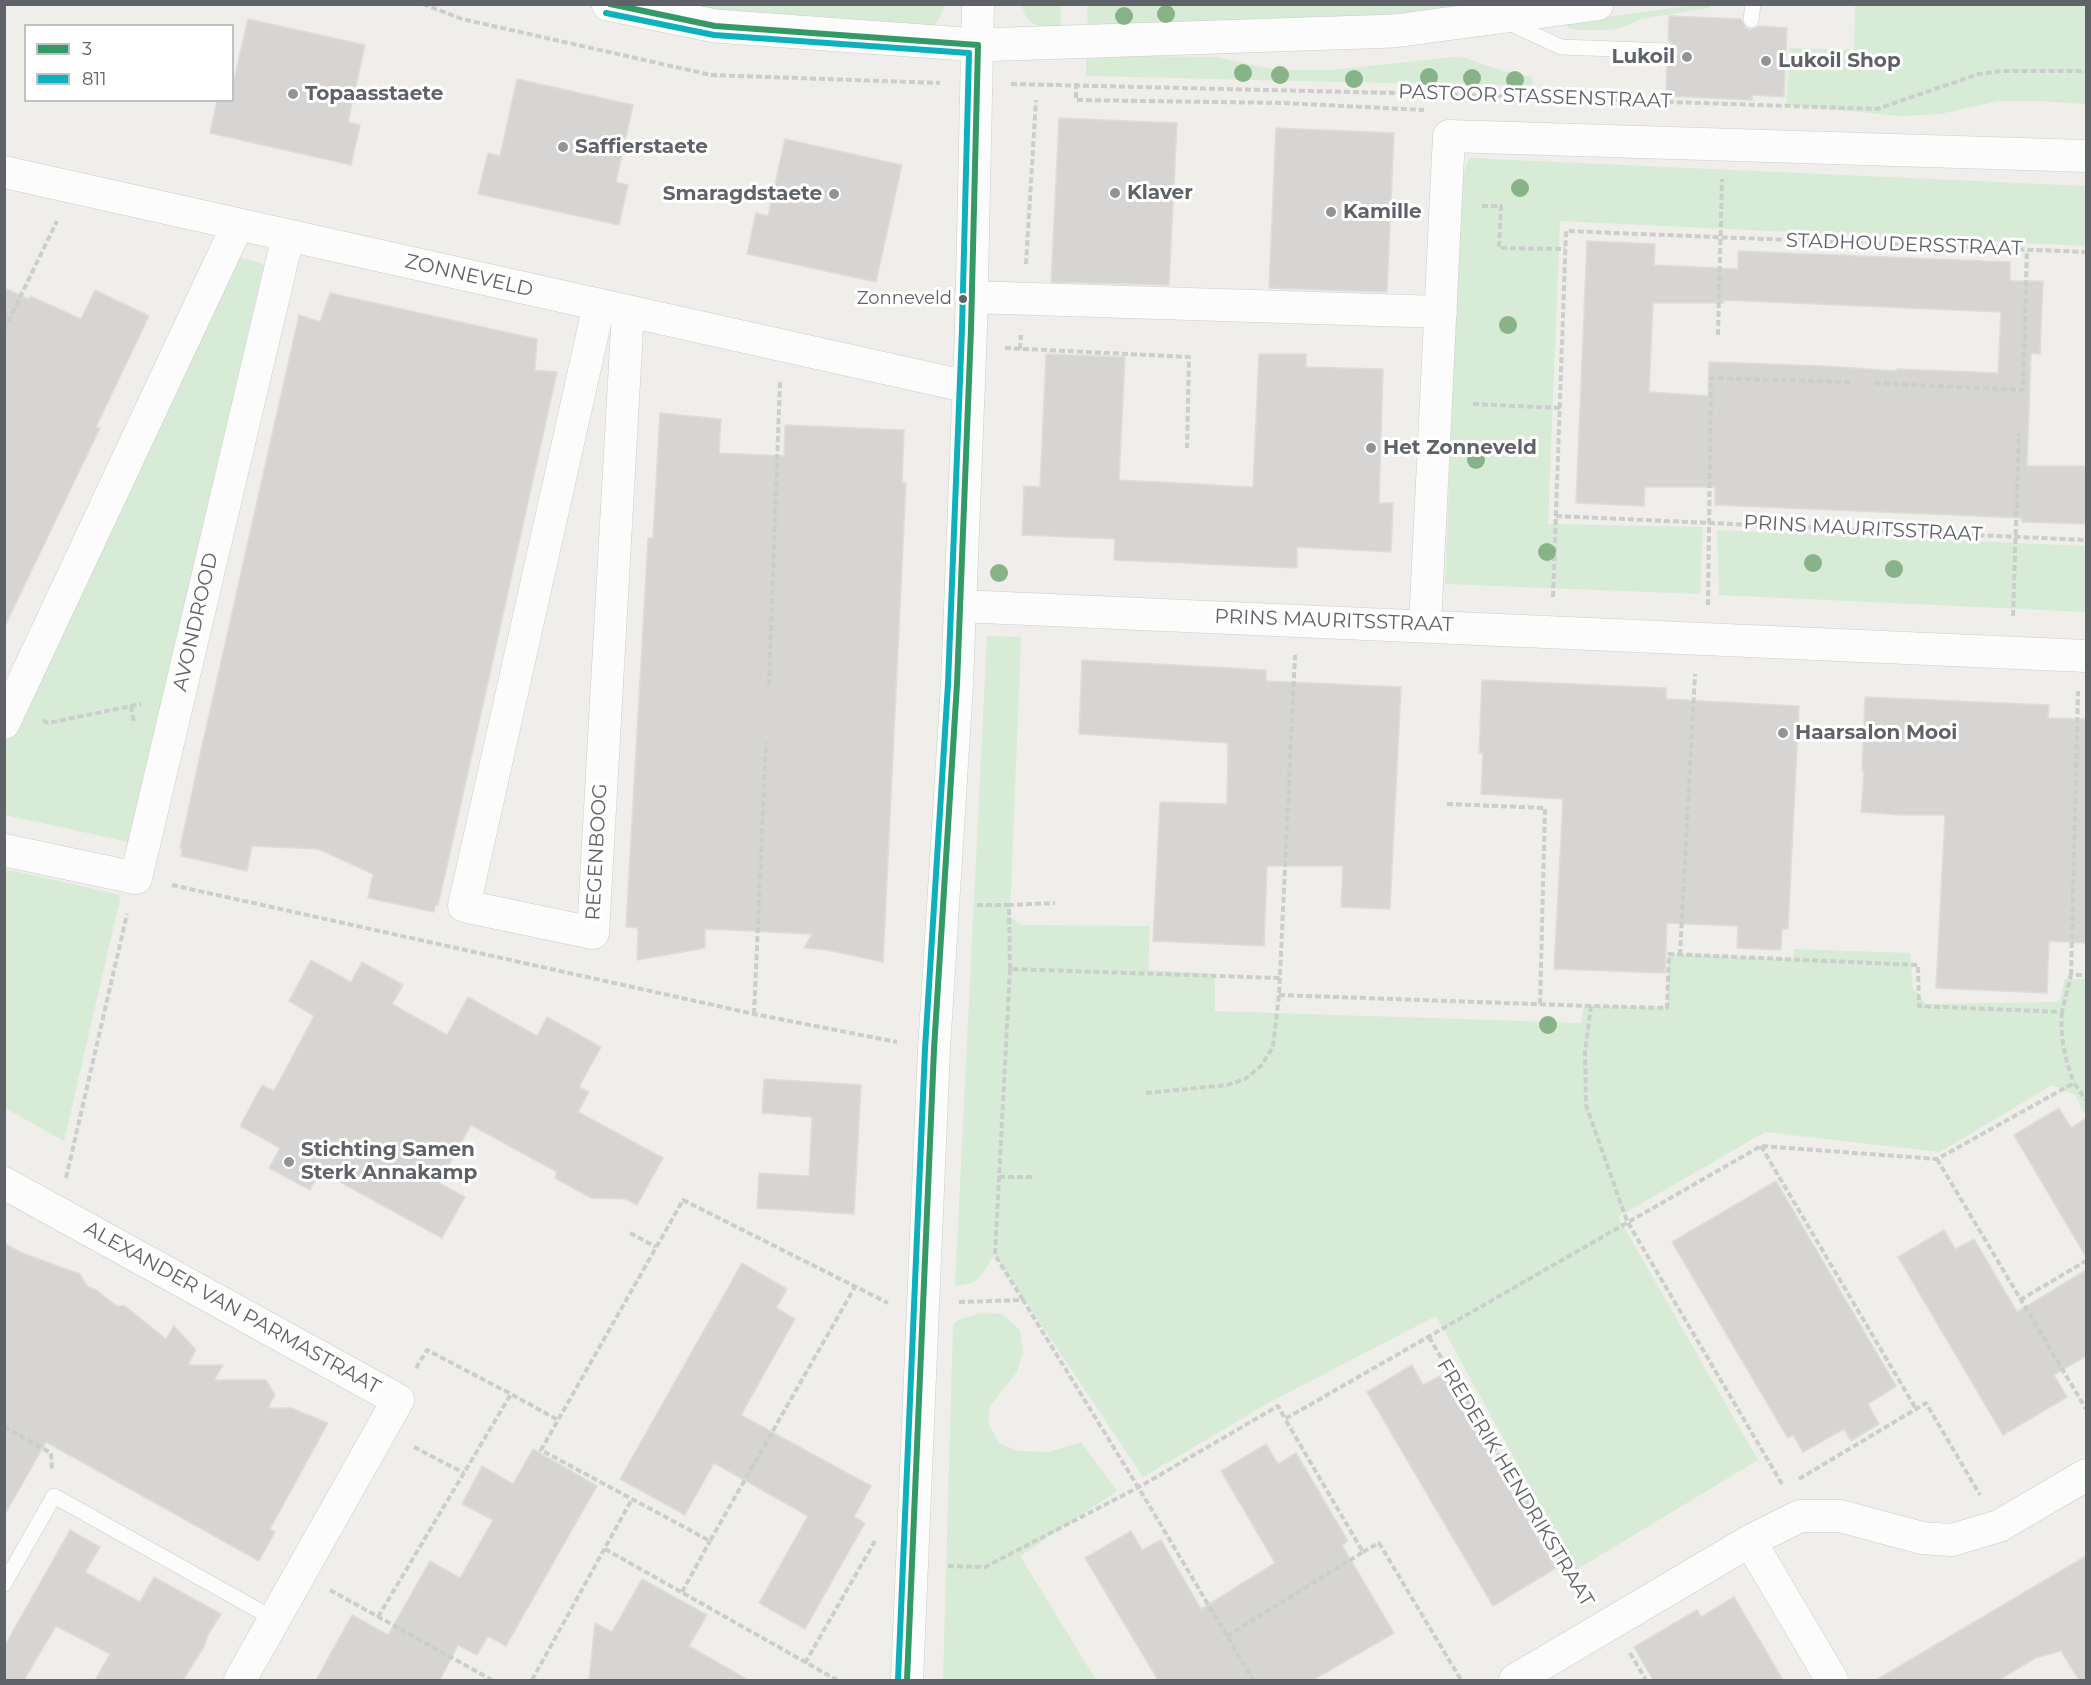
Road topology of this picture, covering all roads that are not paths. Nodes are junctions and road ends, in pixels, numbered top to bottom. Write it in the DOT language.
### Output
graph roads {
  1 [pos="608,4"];
  2 [pos="978,4"];
  3 [pos="1597,4"];
  4 [pos="1498,19"];
  5 [pos="978,45"];
  6 [pos="1668,51"];
  7 [pos="2086,156"];
  8 [pos="4,172"];
  9 [pos="238,225"];
  10 [pos="288,236"];
  11 [pos="971,297"];
  12 [pos="613,308"];
  13 [pos="1441,312"];
  14 [pos="969,387"];
  15 [pos="960,606"];
  16 [pos="1425,625"];
  17 [pos="2083,656"];
  18 [pos="9,714"];
  19 [pos="4,850"];
  20 [pos="4,1184"];
  21 [pos="2086,1475"];
  22 [pos="1750,1541"];
  23 [pos="4,1584"];
  24 [pos="274,1619"];
  25 [pos="240,1680"];
  26 [pos="907,1680"];
  27 [pos="1515,1680"];
  28 [pos="1832,1680"];
  1 -- 5 [label="street"];
  2 -- 5 [label="street"];
  3 -- 4 [label="street"];
  4 -- 5 [label="street"];
  4 -- 6 [label="lane"];
  5 -- 11 [label="street"];
  7 -- 13 [label="street"];
  8 -- 9 [label="street, ZONNEVELD"];
  9 -- 10 [label="street, ZONNEVELD"];
  9 -- 18 [label="street"];
  10 -- 12 [label="street, ZONNEVELD"];
  10 -- 19 [label="street, AVONDROOD"];
  11 -- 13 [label="street"];
  11 -- 14 [label="street"];
  12 -- 12 [label="street, REGENBOOG"];
  12 -- 14 [label="street, ZONNEVELD"];
  13 -- 16 [label="street"];
  14 -- 15 [label="street"];
  15 -- 16 [label="street, PRINS MAURITSSTRAAT"];
  15 -- 26 [label="street"];
  16 -- 17 [label="street, PRINS MAURITSSTRAAT"];
  20 -- 24 [label="street, ALEXANDER VAN PARMASTRAAT"];
  21 -- 22 [label="street, FREDERIK HENDRIKSTRAAT"];
  22 -- 27 [label="street, FREDERIK HENDRIKSTRAAT"];
  22 -- 28 [label="street"];
  23 -- 24 [label="lane"];
  24 -- 25 [label="street, ALEXANDER VAN PARMASTRAAT"];
}
